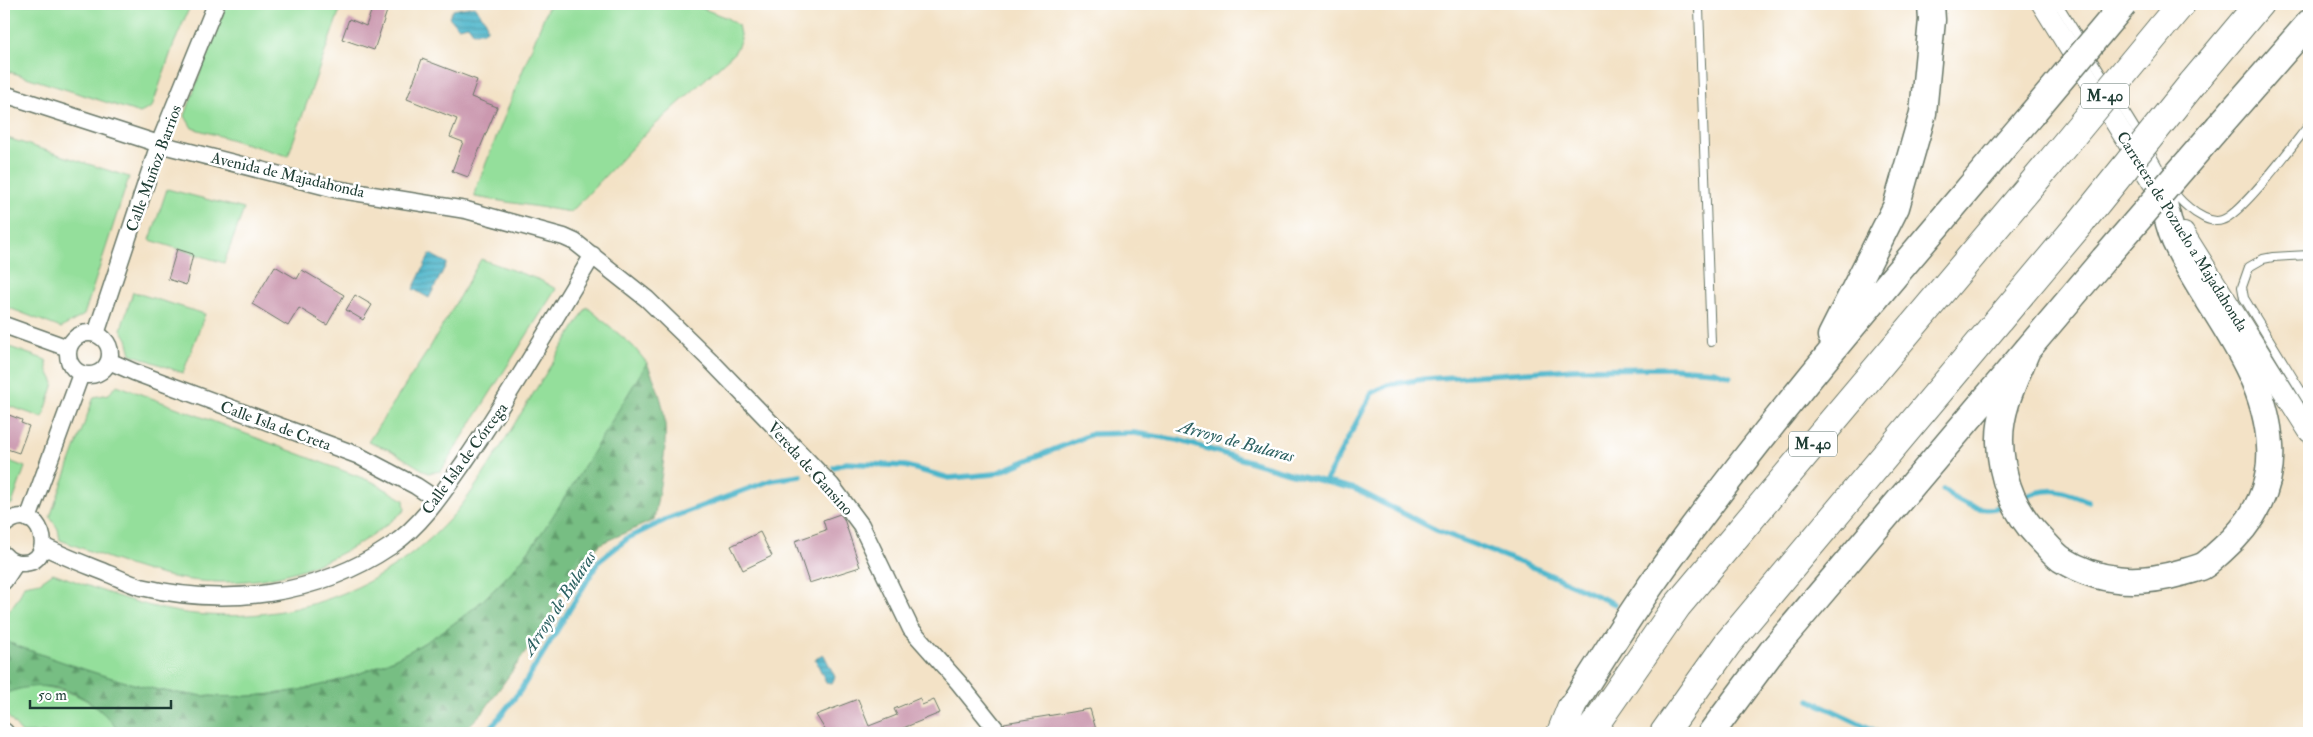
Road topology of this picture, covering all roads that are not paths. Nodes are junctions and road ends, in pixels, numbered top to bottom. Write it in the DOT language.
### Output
graph roads {
  1 [pos="216,4"];
  2 [pos="1931,4"];
  3 [pos="2042,4"];
  4 [pos="2058,4"];
  5 [pos="2124,4"];
  6 [pos="2181,4"];
  7 [pos="2259,4"];
  8 [pos="1699,8"];
  9 [pos="2309,23"];
  10 [pos="4,94"];
  11 [pos="2309,125"];
  12 [pos="159,144"];
  13 [pos="2162,198"];
  14 [pos="575,242"];
  15 [pos="593,255"];
  16 [pos="2309,255"];
  17 [pos="4,325"];
  18 [pos="96,334"];
  19 [pos="1711,342"];
  20 [pos="68,348"];
  21 [pos="2027,350"];
  22 [pos="109,361"];
  23 [pos="81,374"];
  24 [pos="1805,385"];
  25 [pos="2309,404"];
  26 [pos="2309,432"];
  27 [pos="437,500"];
  28 [pos="28,519"];
  29 [pos="4,525"];
  30 [pos="43,546"];
  31 [pos="10,559"];
  32 [pos="4,581"];
  33 [pos="1571,708"];
  34 [pos="999,733"];
  35 [pos="1561,733"];
  36 [pos="1589,733"];
  37 [pos="1664,733"];
  38 [pos="1712,733"];
  1 -- 12 [label="street, Calle Muñoz Barrios"];
  2 -- 24 [label="highway"];
  3 -- 13 [label="street, Carretera de Pozuelo a Majadahonda"];
  4 -- 11 [label="lane"];
  5 -- 24 [label="highway, bridge"];
  6 -- 36 [label="highway, M-40, bridge"];
  7 -- 37 [label="highway, bridge"];
  8 -- 19 [label="lane"];
  9 -- 21 [label="highway, bridge"];
  10 -- 12 [label="street, Avenida de Majadahonda"];
  12 -- 14 [label="street, Avenida de Majadahonda"];
  12 -- 18 [label="street, Calle Muñoz Barrios"];
  13 -- 21 [label="highway"];
  13 -- 26 [label="street, Carretera de Pozuelo a Majadahonda"];
  14 -- 15 [label="street, Vereda de Gansino"];
  15 -- 27 [label="street, Calle Isla de Córcega"];
  15 -- 34 [label="street, Vereda de Gansino"];
  16 -- 25 [label="lane"];
  17 -- 20 [label="street"];
  18 -- 20 [label="street"];
  18 -- 22 [label="street"];
  20 -- 23 [label="street"];
  21 -- 38 [label="highway"];
  22 -- 23 [label="street"];
  22 -- 27 [label="street, Calle Isla de Creta"];
  23 -- 28 [label="street"];
  24 -- 33 [label="highway"];
  27 -- 30 [label="street, Calle Isla de Córcega"];
  28 -- 29 [label="street"];
  28 -- 30 [label="street"];
  30 -- 31 [label="street"];
  31 -- 32 [label="street"];
  33 -- 35 [label="highway"];
}
